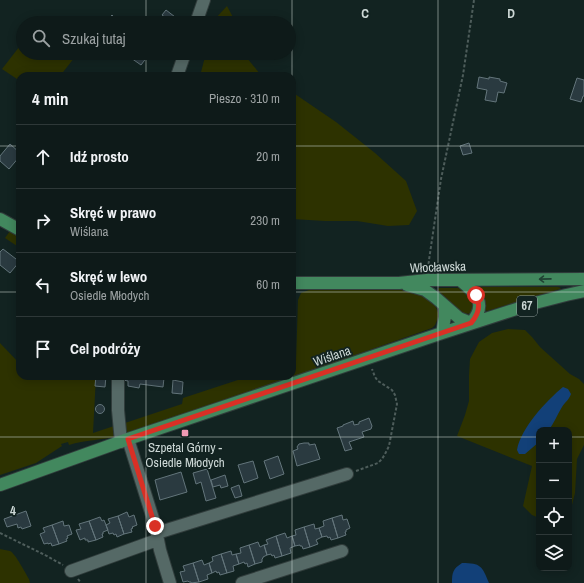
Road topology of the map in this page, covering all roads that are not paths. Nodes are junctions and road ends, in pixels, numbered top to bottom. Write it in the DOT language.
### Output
graph roads {
  1 [pos="204,0"];
  2 [pos="198,16"];
  3 [pos="183,60"];
  4 [pos="178,72"];
  5 [pos="0,218"];
  6 [pos="16,228"];
  7 [pos="584,279"];
  8 [pos="460,280"];
  9 [pos="399,283"];
  10 [pos="296,284"];
  11 [pos="584,291"];
  12 [pos="445,306"];
  13 [pos="471,323"];
  14 [pos="442,333"];
  15 [pos="118,380"];
  16 [pos="125,441"];
  17 [pos="347,474"];
  18 [pos="0,485"];
  19 [pos="157,536"];
  20 [pos="342,551"];
  21 [pos="71,571"];
  22 [pos="170,583"];
  23 [pos="242,583"];
  1 -- 2 [label="street"];
  3 -- 4 [label="street"];
  5 -- 6 [label="main road"];
  7 -- 8 [label="main road, Włocławska, one-way"];
  8 -- 9 [label="main road, Włocławska"];
  8 -- 13 [label="main road"];
  9 -- 10 [label="main road, Włocławska"];
  9 -- 12 [label="main road"];
  11 -- 13 [label="main road, Wiślana / 67"];
  12 -- 13 [label="main road"];
  12 -- 14 [label="main road"];
  13 -- 14 [label="main road, Wiślana / 67"];
  14 -- 16 [label="main road, Wiślana / 67"];
  15 -- 16 [label="street"];
  16 -- 18 [label="main road, Wiślana / 67"];
  16 -- 19 [label="street"];
  17 -- 19 [label="street"];
  19 -- 21 [label="street"];
  19 -- 22 [label="street"];
  20 -- 23 [label="street"];
}
